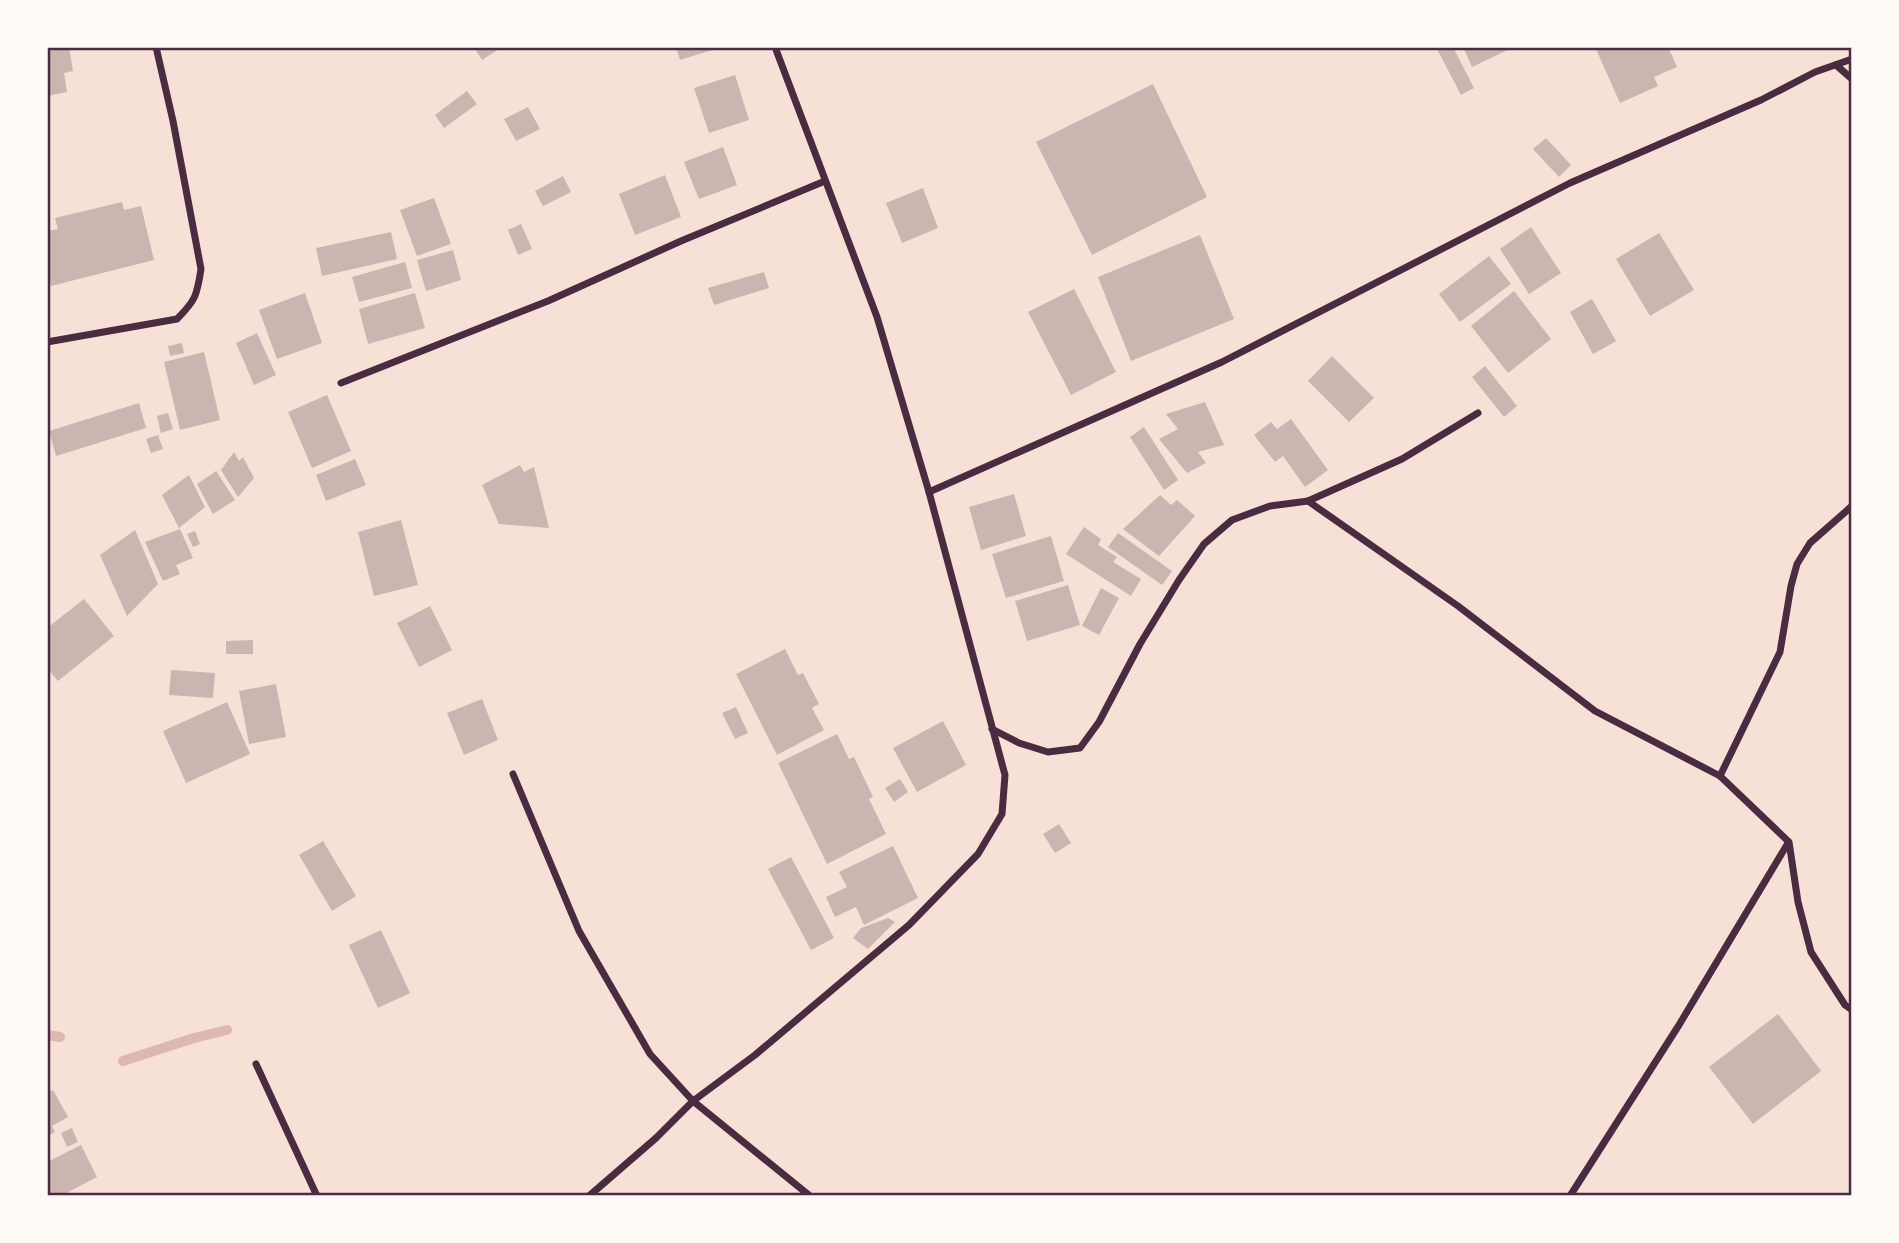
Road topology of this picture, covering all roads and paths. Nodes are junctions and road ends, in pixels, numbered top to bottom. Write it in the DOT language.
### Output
graph roads {
  1 [pos="156,47"];
  2 [pos="775,47"];
  3 [pos="1852,59"];
  4 [pos="1836,65"];
  5 [pos="1852,79"];
  6 [pos="825,181"];
  7 [pos="47,342"];
  8 [pos="341,383"];
  9 [pos="1478,413"];
  10 [pos="929,492"];
  11 [pos="1308,500"];
  12 [pos="1852,506"];
  13 [pos="992,729"];
  14 [pos="513,774"];
  15 [pos="1720,776"];
  16 [pos="1789,842"];
  17 [pos="1852,1010"];
  18 [pos="256,1063"];
  19 [pos="693,1101"];
  20 [pos="317,1196"];
  21 [pos="589,1196"];
  22 [pos="810,1196"];
  23 [pos="1570,1196"];
  1 -- 7 [label="street"];
  2 -- 6 [label="street"];
  3 -- 4 [label="street"];
  4 -- 5 [label="street"];
  4 -- 10 [label="street"];
  6 -- 8 [label="street"];
  6 -- 10 [label="street"];
  9 -- 11 [label="street"];
  10 -- 13 [label="street"];
  11 -- 13 [label="street"];
  11 -- 15 [label="street"];
  12 -- 15 [label="street"];
  13 -- 19 [label="street"];
  14 -- 19 [label="street"];
  15 -- 16 [label="street"];
  16 -- 17 [label="street"];
  16 -- 23 [label="street"];
  18 -- 20 [label="street"];
  19 -- 21 [label="street"];
  19 -- 22 [label="street"];
}
